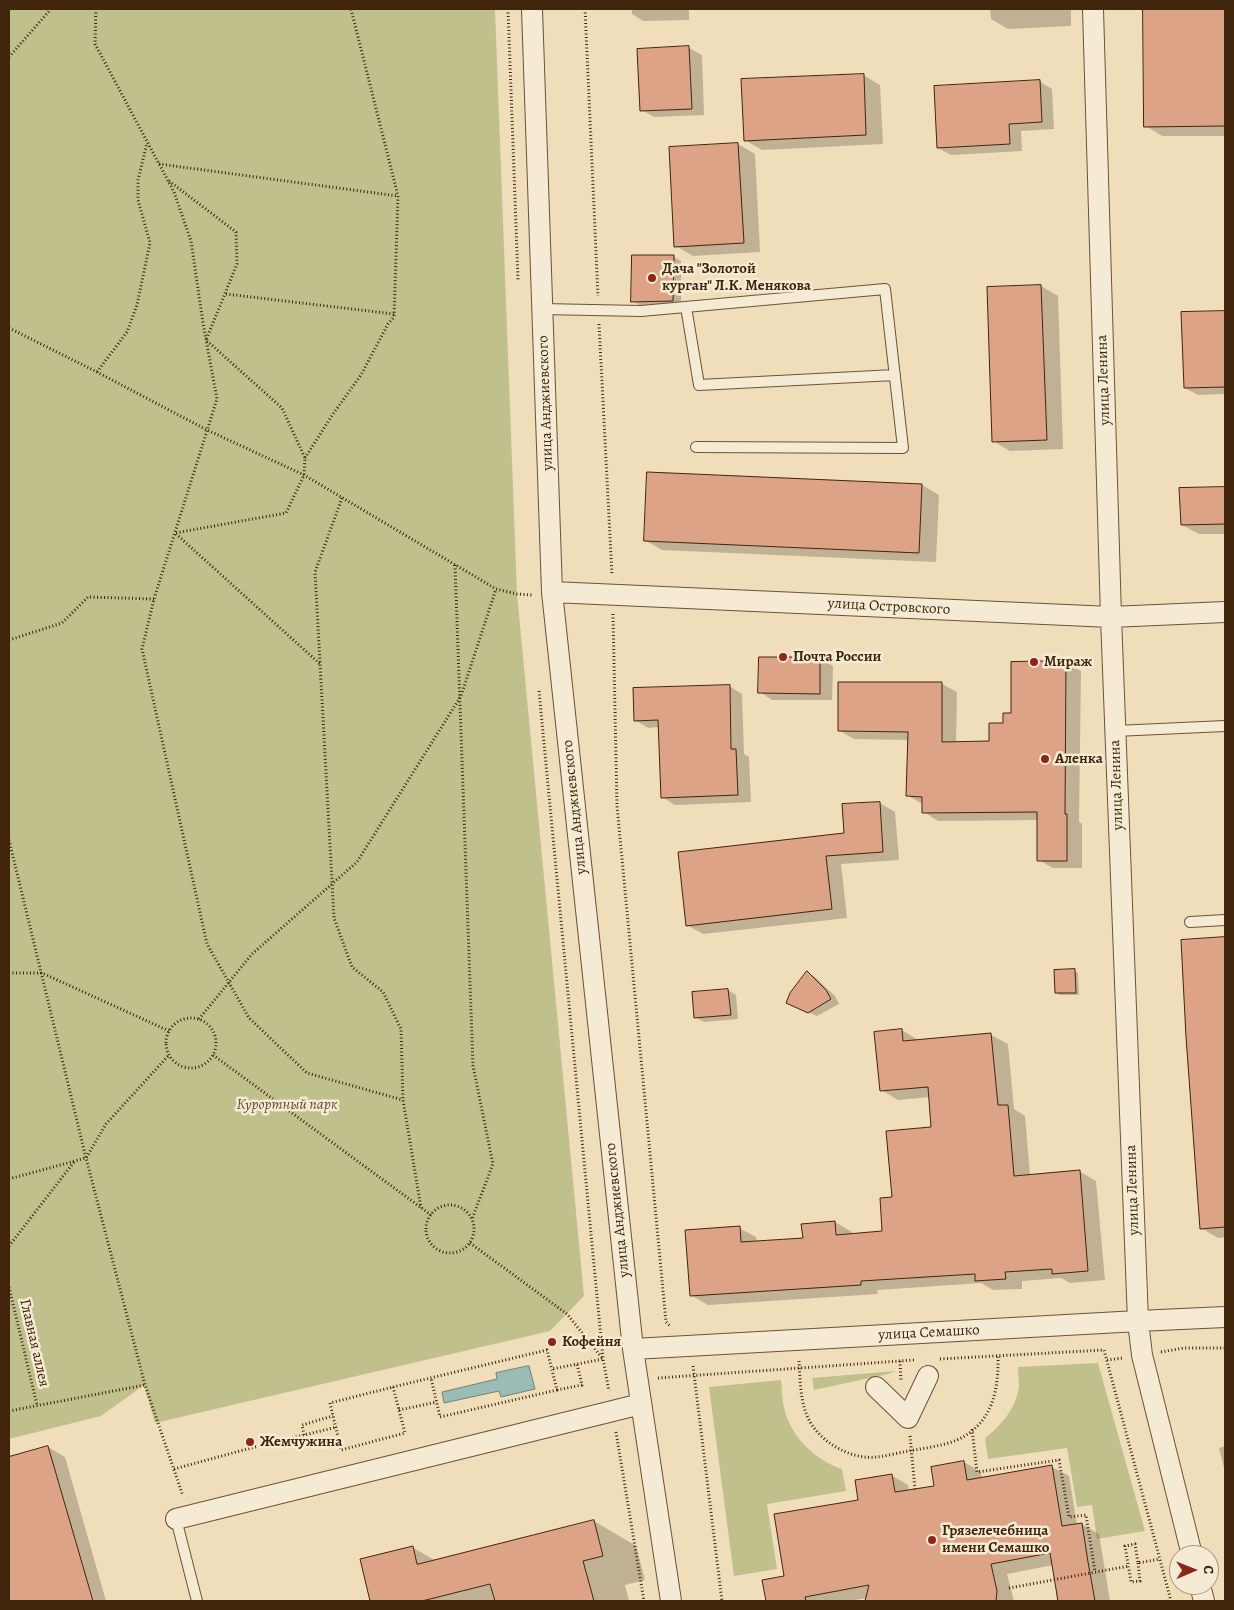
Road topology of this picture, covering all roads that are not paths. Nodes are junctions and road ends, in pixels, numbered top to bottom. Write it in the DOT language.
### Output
graph roads {
  1 [pos="532,9"];
  2 [pos="1093,9"];
  3 [pos="686,307"];
  4 [pos="542,309"];
  5 [pos="895,375"];
  6 [pos="696,447"];
  7 [pos="552,592"];
  8 [pos="1225,612"];
  9 [pos="1111,617"];
  10 [pos="1225,726"];
  11 [pos="1115,731"];
  12 [pos="1225,920"];
  13 [pos="1190,922"];
  14 [pos="1225,1317"];
  15 [pos="1138,1321"];
  16 [pos="633,1349"];
  17 [pos="924,1368"];
  18 [pos="876,1387"];
  19 [pos="641,1404"];
  20 [pos="182,1517"];
  21 [pos="1190,1545"];
  22 [pos="197,1601"];
  23 [pos="671,1601"];
  1 -- 4 [label="street, улица Анджиевского"];
  2 -- 9 [label="street, улица Ленина"];
  3 -- 4 [label="lane"];
  3 -- 5 [label="lane"];
  3 -- 5 [label="lane"];
  4 -- 7 [label="street, улица Анджиевского"];
  5 -- 6 [label="lane"];
  7 -- 9 [label="street, улица Островского"];
  7 -- 16 [label="street, улица Анджиевского"];
  8 -- 9 [label="street, улица Островского"];
  9 -- 11 [label="street, улица Ленина"];
  10 -- 11 [label="lane"];
  11 -- 15 [label="street, улица Ленина"];
  12 -- 13 [label="lane"];
  14 -- 15 [label="street, улица Семашко"];
  15 -- 16 [label="street, улица Семашко"];
  15 -- 21 [label="street, улица Ленина"];
  16 -- 19 [label="street, улица Анджиевского"];
  17 -- 18 [label="street"];
  19 -- 20 [label="street"];
  19 -- 23 [label="street, улица Анджиевского"];
  20 -- 22 [label="lane"];
}
